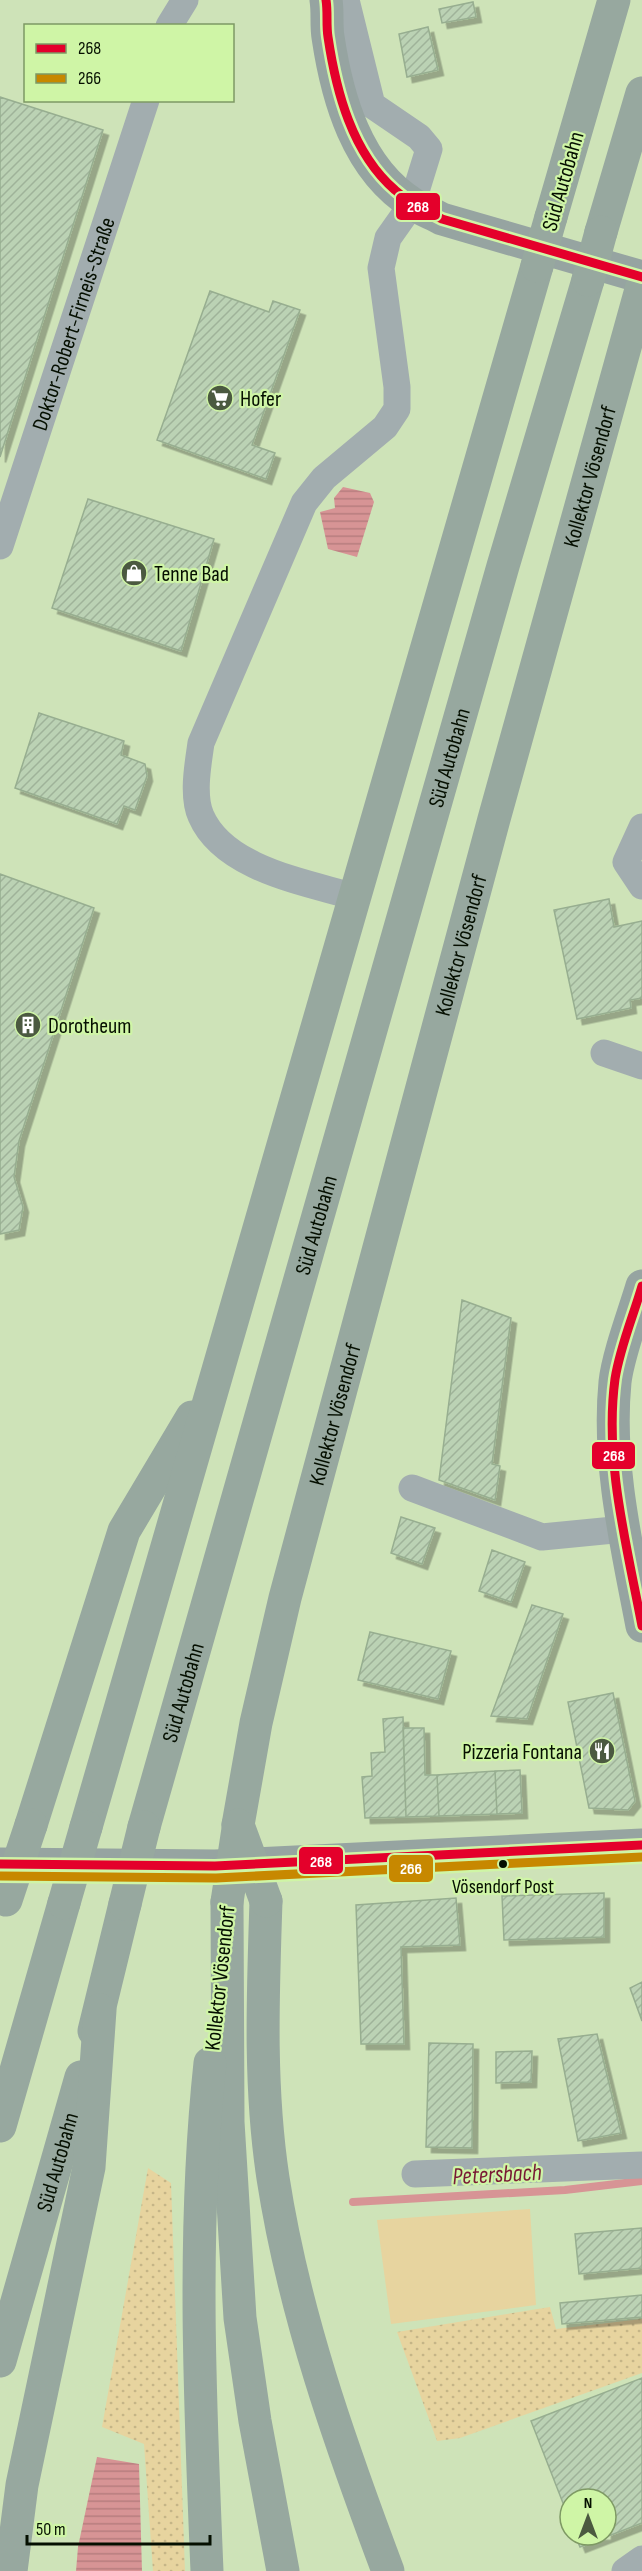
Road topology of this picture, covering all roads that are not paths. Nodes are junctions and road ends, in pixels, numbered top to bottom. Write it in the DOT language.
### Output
graph roads {
  1 [pos="309,0"];
  2 [pos="326,0"];
  3 [pos="346,0"];
  4 [pos="614,0"];
  5 [pos="327,35"];
  6 [pos="642,93"];
  7 [pos="145,102"];
  8 [pos="412,204"];
  9 [pos="641,286"];
  10 [pos="0,546"];
  11 [pos="642,827"];
  12 [pos="642,886"];
  13 [pos="355,897"];
  14 [pos="604,1053"];
  15 [pos="642,1066"];
  16 [pos="642,1286"];
  17 [pos="215,1380"];
  18 [pos="412,1488"];
  19 [pos="630,1526"];
  20 [pos="641,1615"];
  21 [pos="238,1825"];
  22 [pos="642,1845"];
  23 [pos="0,1864"];
  24 [pos="227,1902"];
  25 [pos="3,1910"];
  26 [pos="100,2010"];
  27 [pos="0,2126"];
  28 [pos="642,2164"];
  29 [pos="415,2174"];
  30 [pos="0,2361"];
  31 [pos="642,2559"];
  32 [pos="11,2571"];
  33 [pos="207,2571"];
  34 [pos="283,2571"];
  35 [pos="388,2571"];
  36 [pos="625,2571"];
  1 -- 5 [label="main road"];
  2 -- 5 [label="main road"];
  3 -- 8 [label="street"];
  4 -- 13 [label="highway, Süd Autobahn, bridge"];
  5 -- 8 [label="main road"];
  6 -- 26 [label="highway, Süd Autobahn, bridge"];
  7 -- 10 [label="street, Doktor-Robert-Firneis-Straße"];
  8 -- 9 [label="main road"];
  8 -- 13 [label="street"];
  9 -- 21 [label="highway, Kollektor Vösendorf"];
  11 -- 12 [label="street"];
  13 -- 17 [label="highway, Süd Autobahn"];
  14 -- 15 [label="street"];
  16 -- 19 [label="main road"];
  17 -- 25 [label="highway, bridge"];
  17 -- 27 [label="highway, Süd Autobahn, bridge"];
  18 -- 19 [label="street"];
  19 -- 20 [label="main road"];
  21 -- 24 [label="highway, Kollektor Vösendorf, bridge"];
  21 -- 35 [label="highway, bridge"];
  22 -- 23 [label="main road"];
  24 -- 33 [label="highway, Kollektor Vösendorf"];
  24 -- 34 [label="highway"];
  26 -- 30 [label="highway, Süd Autobahn"];
  26 -- 32 [label="highway"];
  28 -- 29 [label="street"];
  31 -- 36 [label="street"];
}
